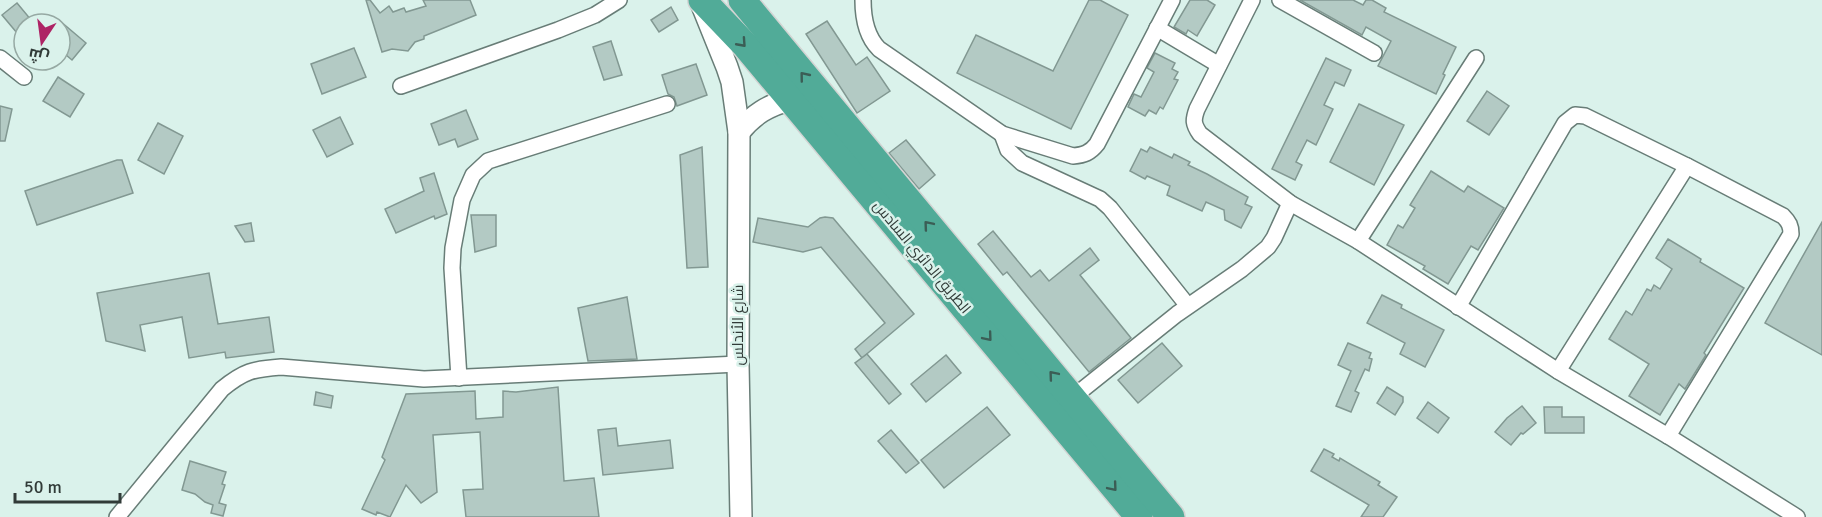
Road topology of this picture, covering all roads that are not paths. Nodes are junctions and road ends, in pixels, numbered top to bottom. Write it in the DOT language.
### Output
graph roads {
  1 [pos="619,0"];
  2 [pos="701,0"];
  3 [pos="863,0"];
  4 [pos="1172,0"];
  5 [pos="1252,0"];
  6 [pos="1280,0"];
  7 [pos="746,2"];
  8 [pos="1157,28"];
  9 [pos="1374,53"];
  10 [pos="0,58"];
  11 [pos="1476,58"];
  12 [pos="1219,65"];
  13 [pos="24,76"];
  14 [pos="401,86"];
  15 [pos="790,100"];
  16 [pos="667,104"];
  17 [pos="739,132"];
  18 [pos="1002,134"];
  19 [pos="1687,166"];
  20 [pos="1290,203"];
  21 [pos="1358,242"];
  22 [pos="1188,306"];
  23 [pos="1458,307"];
  24 [pos="738,364"];
  25 [pos="1558,371"];
  26 [pos="459,378"];
  27 [pos="1072,398"];
  28 [pos="1668,436"];
  29 [pos="117,517"];
  30 [pos="741,517"];
  31 [pos="1139,517"];
  32 [pos="1171,517"];
  33 [pos="1797,517"];
  1 -- 14 [label="street"];
  2 -- 15 [label="highway, الطريق الدائري السادس, one-way"];
  2 -- 17 [label="main road, شارع الأندلس"];
  3 -- 18 [label="street"];
  4 -- 8 [label="street"];
  5 -- 12 [label="street"];
  6 -- 9 [label="street"];
  27 -- 7 [label="highway, الطريق الدائري السادس, one-way"];
  8 -- 12 [label="street"];
  8 -- 18 [label="street"];
  10 -- 13 [label="street"];
  11 -- 21 [label="street"];
  12 -- 20 [label="street"];
  15 -- 17 [label="main road"];
  15 -- 31 [label="highway, الطريق الدائري السادس, one-way"];
  16 -- 26 [label="street"];
  17 -- 24 [label="main road, شارع الأندلس"];
  18 -- 22 [label="street"];
  19 -- 23 [label="street"];
  19 -- 25 [label="street"];
  19 -- 28 [label="street"];
  20 -- 21 [label="street"];
  20 -- 22 [label="street"];
  21 -- 23 [label="street"];
  22 -- 27 [label="street"];
  23 -- 25 [label="street"];
  24 -- 26 [label="street"];
  24 -- 30 [label="main road, شارع الأندلس"];
  25 -- 28 [label="street"];
  26 -- 29 [label="street"];
  27 -- 32 [label="highway, الطريق الدائري السادس"];
  28 -- 33 [label="street"];
}
